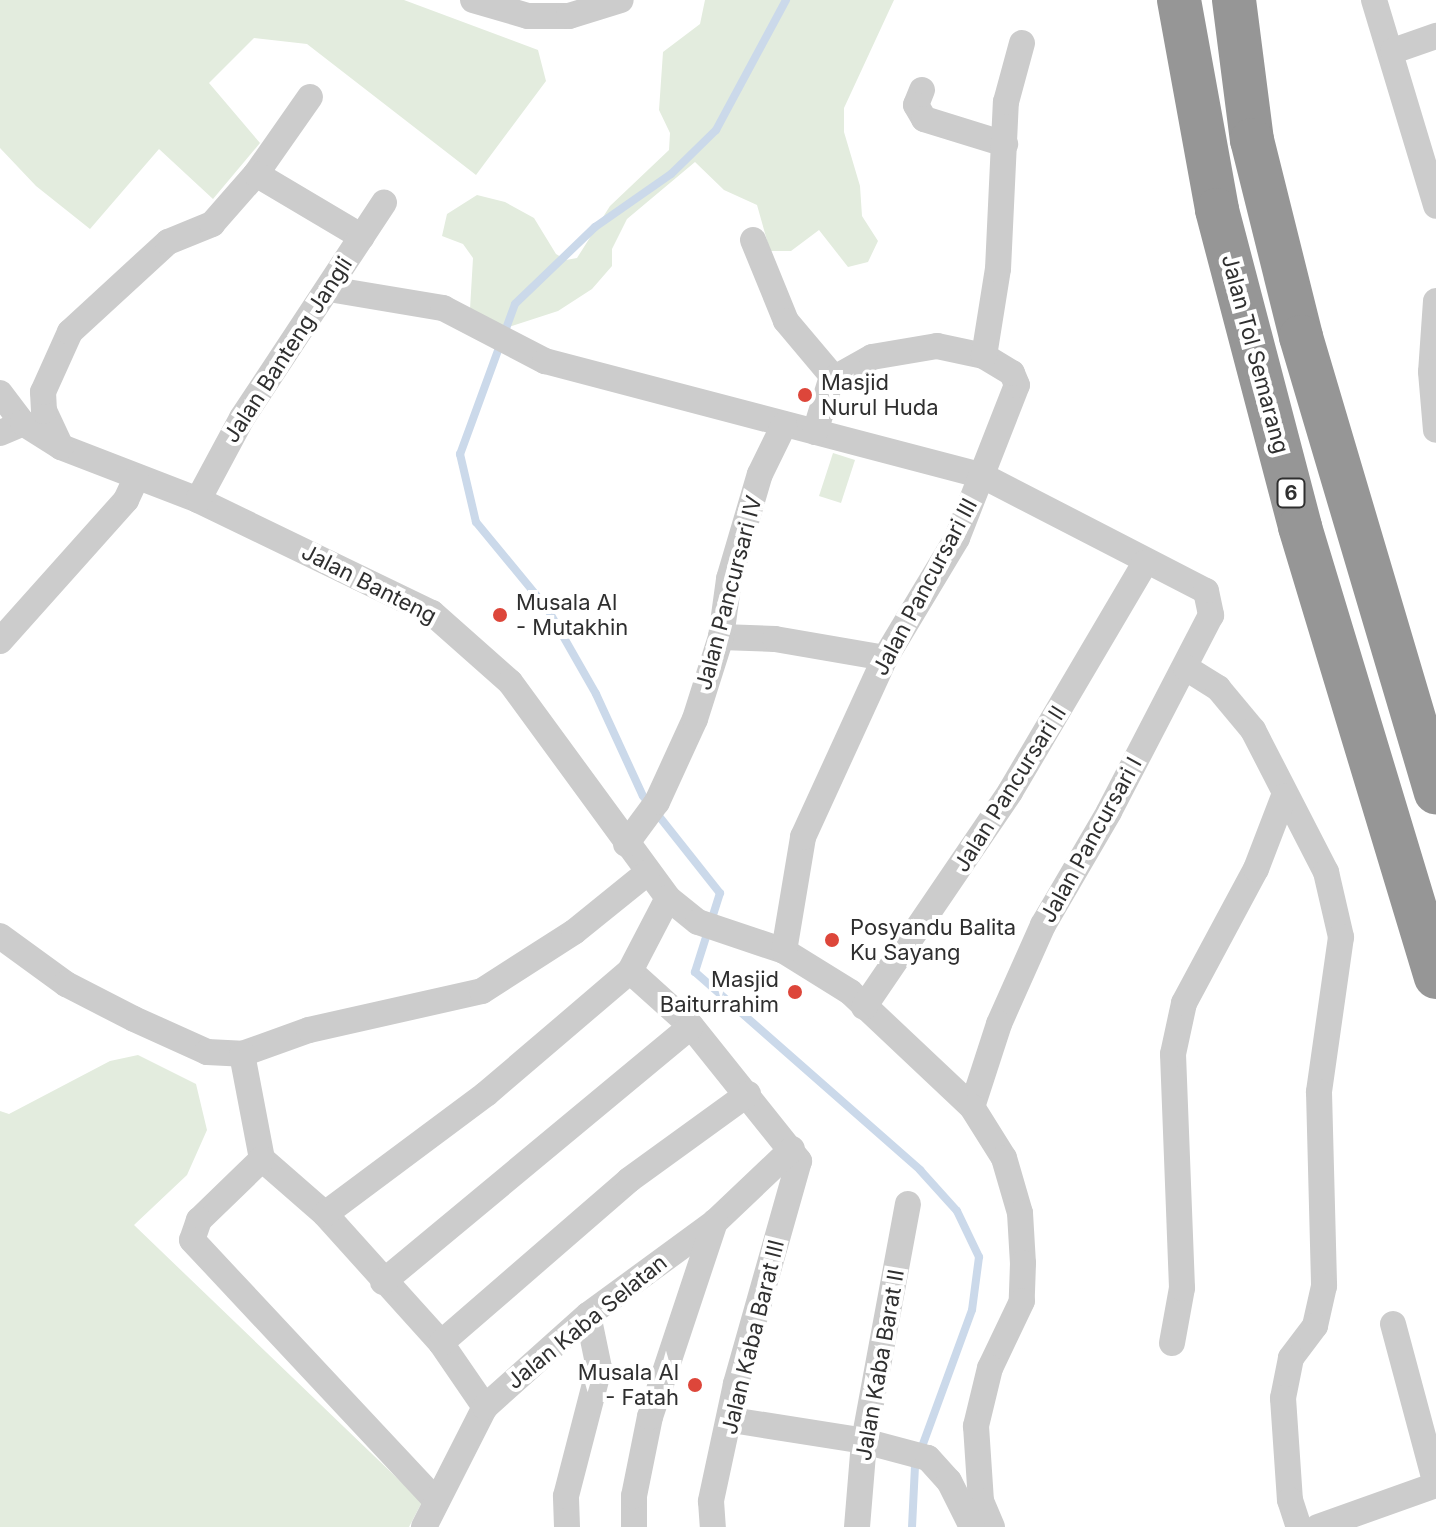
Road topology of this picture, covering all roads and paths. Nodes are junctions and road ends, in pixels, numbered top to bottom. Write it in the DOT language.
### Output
graph roads {
  1 [pos="473,0"];
  2 [pos="621,0"];
  3 [pos="1179,0"];
  4 [pos="1234,0"];
  5 [pos="1374,0"];
  6 [pos="1436,36"];
  7 [pos="1022,43"];
  8 [pos="1393,51"];
  9 [pos="922,90"];
  10 [pos="310,97"];
  11 [pos="1427,141"];
  12 [pos="1005,144"];
  13 [pos="256,174"];
  14 [pos="384,203"];
  15 [pos="1436,206"];
  16 [pos="362,237"];
  17 [pos="753,240"];
  18 [pos="329,289"];
  19 [pos="1436,301"];
  20 [pos="984,356"];
  21 [pos="834,378"];
  22 [pos="0,393"];
  23 [pos="784,425"];
  24 [pos="12,428"];
  25 [pos="1436,430"];
  26 [pos="815,432"];
  27 [pos="61,447"];
  28 [pos="981,475"];
  29 [pos="136,479"];
  30 [pos="198,500"];
  31 [pos="1145,563"];
  32 [pos="721,637"];
  33 [pos="0,641"];
  34 [pos="885,658"];
  35 [pos="1186,668"];
  36 [pos="1436,792"];
  37 [pos="1284,796"];
  38 [pos="626,844"];
  39 [pos="647,873"];
  40 [pos="668,898"];
  41 [pos="0,936"];
  42 [pos="784,951"];
  43 [pos="630,971"];
  44 [pos="1436,977"];
  45 [pos="864,1007"];
  46 [pos="691,1026"];
  47 [pos="242,1054"];
  48 [pos="748,1094"];
  49 [pos="972,1107"];
  50 [pos="792,1149"];
  51 [pos="262,1159"];
  52 [pos="908,1204"];
  53 [pos="325,1214"];
  54 [pos="715,1222"];
  55 [pos="383,1282"];
  56 [pos="588,1315"];
  57 [pos="1393,1324"];
  58 [pos="441,1343"];
  59 [pos="1172,1343"];
  60 [pos="485,1407"];
  61 [pos="732,1420"];
  62 [pos="864,1441"];
  63 [pos="1436,1484"];
  64 [pos="436,1501"];
  65 [pos="567,1526"];
  66 [pos="424,1527"];
  67 [pos="634,1527"];
  68 [pos="713,1527"];
  69 [pos="857,1527"];
  70 [pos="972,1527"];
  71 [pos="992,1527"];
  72 [pos="1299,1527"];
  73 [pos="1318,1527"];
  1 -- 2 [label="street"];
  3 -- 44 [label="highway, Jalan Tol Semarang / 6"];
  4 -- 36 [label="highway"];
  5 -- 8 [label="street"];
  6 -- 8 [label="street"];
  7 -- 12 [label="street"];
  8 -- 11 [label="street"];
  9 -- 12 [label="street"];
  10 -- 13 [label="street"];
  11 -- 15 [label="street"];
  12 -- 20 [label="street"];
  13 -- 16 [label="street"];
  13 -- 27 [label="street"];
  14 -- 16 [label="street, Jalan Banteng Jangli"];
  16 -- 18 [label="street, Jalan Banteng Jangli"];
  17 -- 21 [label="street"];
  18 -- 23 [label="street"];
  18 -- 30 [label="street, Jalan Banteng Jangli"];
  19 -- 25 [label="street"];
  20 -- 21 [label="street"];
  20 -- 28 [label="street, Jalan Pancursari III"];
  21 -- 26 [label="street"];
  22 -- 24 [label="street"];
  23 -- 26 [label="street"];
  23 -- 32 [label="street, Jalan Pancursari IV"];
  24 -- 27 [label="street, Jalan Banteng"];
  26 -- 28 [label="street"];
  27 -- 29 [label="street, Jalan Banteng"];
  28 -- 31 [label="street"];
  28 -- 34 [label="street, Jalan Pancursari III"];
  29 -- 30 [label="street, Jalan Banteng"];
  29 -- 33 [label="street"];
  30 -- 38 [label="street, Jalan Banteng"];
  31 -- 35 [label="street, Jalan Pancursari I"];
  31 -- 45 [label="street, Jalan Pancursari II"];
  32 -- 34 [label="street"];
  32 -- 38 [label="street, Jalan Pancursari IV"];
  34 -- 42 [label="street, Jalan Pancursari III"];
  35 -- 37 [label="street"];
  35 -- 49 [label="street, Jalan Pancursari I"];
  37 -- 59 [label="street"];
  37 -- 72 [label="street"];
  38 -- 39 [label="street, Jalan Banteng"];
  39 -- 40 [label="street, Jalan Banteng"];
  39 -- 47 [label="street"];
  40 -- 42 [label="street, Jalan Banteng"];
  40 -- 43 [label="street"];
  41 -- 47 [label="street"];
  42 -- 45 [label="street, Jalan Banteng"];
  43 -- 46 [label="street"];
  43 -- 53 [label="street"];
  45 -- 49 [label="street, Jalan Banteng"];
  46 -- 48 [label="street"];
  46 -- 55 [label="street"];
  47 -- 51 [label="street"];
  48 -- 50 [label="street"];
  48 -- 58 [label="street"];
  49 -- 71 [label="street, Jalan Banteng"];
  50 -- 54 [label="street, Jalan Kaba Selatan"];
  50 -- 61 [label="street, Jalan Kaba Barat III"];
  51 -- 53 [label="street"];
  51 -- 64 [label="street"];
  52 -- 62 [label="street, Jalan Kaba Barat II"];
  53 -- 55 [label="street"];
  54 -- 56 [label="street, Jalan Kaba Selatan"];
  54 -- 67 [label="street"];
  55 -- 58 [label="street"];
  56 -- 60 [label="street, Jalan Kaba Selatan"];
  56 -- 65 [label="street"];
  57 -- 63 [label="street"];
  58 -- 60 [label="street"];
  60 -- 64 [label="street, Jalan Kaba Selatan"];
  61 -- 62 [label="street"];
  61 -- 68 [label="street, Jalan Kaba Barat III"];
  62 -- 69 [label="street, Jalan Kaba Barat II"];
  62 -- 70 [label="street"];
  63 -- 73 [label="street"];
  64 -- 66 [label="street, Jalan Kaba Selatan"];
}
